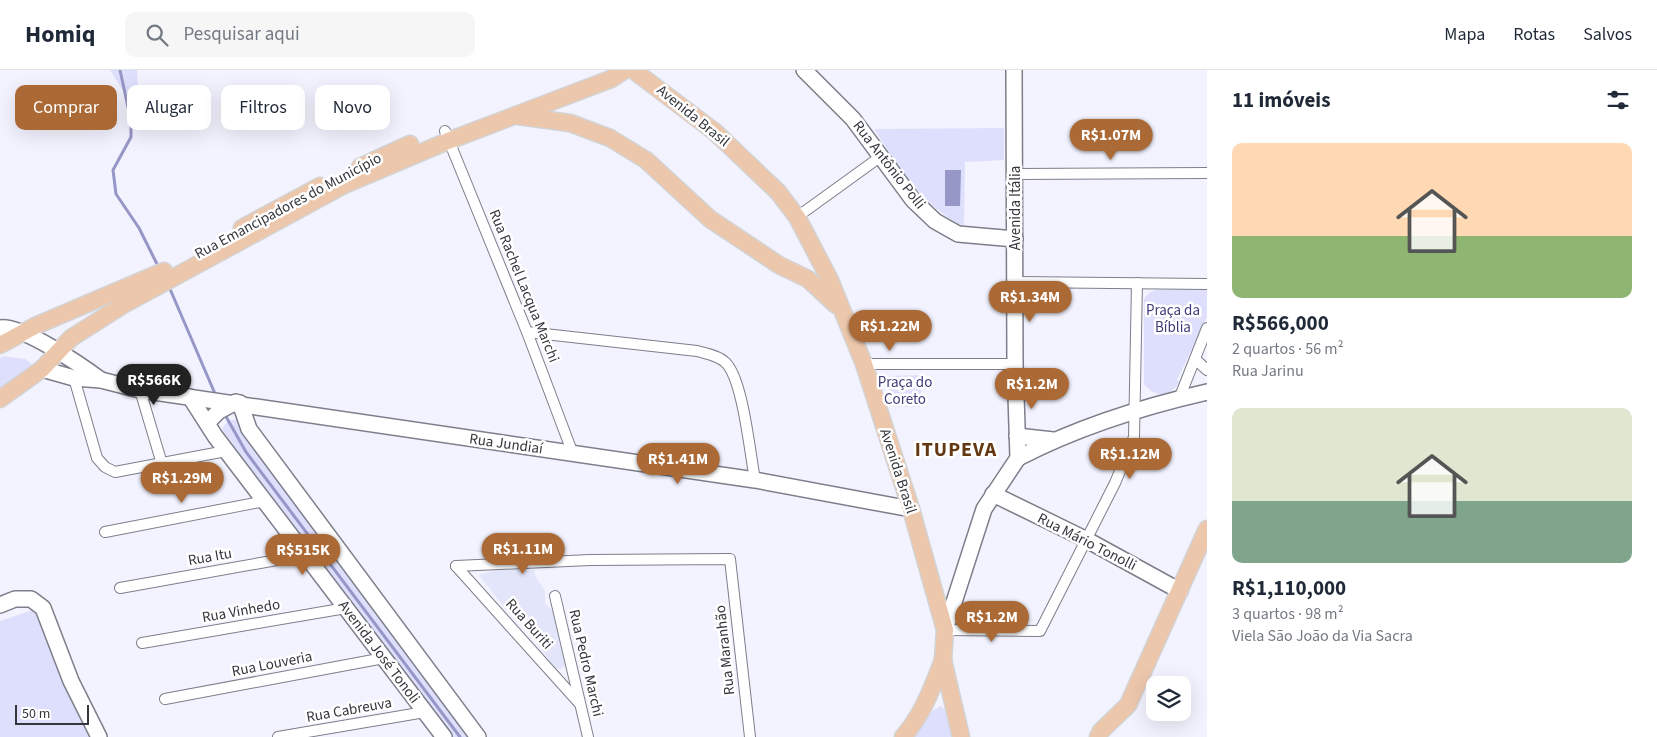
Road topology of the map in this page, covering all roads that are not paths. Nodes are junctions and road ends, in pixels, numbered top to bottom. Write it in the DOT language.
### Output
graph roads {
  1 [pos="609,70"];
  2 [pos="625,70"];
  3 [pos="633,70"];
  4 [pos="1014,70"];
  5 [pos="811,72"];
  6 [pos="514,115"];
  7 [pos="447,136"];
  8 [pos="880,156"];
  9 [pos="1207,173"];
  10 [pos="1015,174"];
  11 [pos="797,217"];
  12 [pos="1015,239"];
  13 [pos="816,253"];
  14 [pos="808,279"];
  15 [pos="1015,282"];
  16 [pos="1137,283"];
  17 [pos="1207,284"];
  18 [pos="132,286"];
  19 [pos="123,305"];
  20 [pos="841,310"];
  21 [pos="58,316"];
  22 [pos="0,328"];
  23 [pos="1207,328"];
  24 [pos="22,332"];
  25 [pos="527,332"];
  26 [pos="71,338"];
  27 [pos="0,345"];
  28 [pos="60,353"];
  29 [pos="1195,359"];
  30 [pos="864,364"];
  31 [pos="1015,364"];
  32 [pos="42,369"];
  33 [pos="1207,370"];
  34 [pos="74,378"];
  35 [pos="101,380"];
  36 [pos="140,390"];
  37 [pos="1207,392"];
  38 [pos="190,397"];
  39 [pos="0,398"];
  40 [pos="1179,399"];
  41 [pos="227,404"];
  42 [pos="1136,410"];
  43 [pos="207,423"];
  44 [pos="1017,436"];
  45 [pos="1053,440"];
  46 [pos="226,450"];
  47 [pos="573,454"];
  48 [pos="1018,458"];
  49 [pos="162,464"];
  50 [pos="755,480"];
  51 [pos="993,494"];
  52 [pos="265,501"];
  53 [pos="911,509"];
  54 [pos="1207,529"];
  55 [pos="105,532"];
  56 [pos="1087,540"];
  57 [pos="306,555"];
  58 [pos="730,559"];
  59 [pos="120,588"];
  60 [pos="1180,591"];
  61 [pos="555,596"];
  62 [pos="0,605"];
  63 [pos="346,608"];
  64 [pos="945,630"];
  65 [pos="142,643"];
  66 [pos="384,658"];
  67 [pos="943,660"];
  68 [pos="165,699"];
  69 [pos="928,702"];
  70 [pos="579,703"];
  71 [pos="952,705"];
  72 [pos="425,712"];
  73 [pos="99,737"];
  74 [pos="278,737"];
  75 [pos="444,737"];
  76 [pos="478,737"];
  77 [pos="588,737"];
  78 [pos="750,737"];
  79 [pos="903,737"];
  80 [pos="961,737"];
  81 [pos="1098,737"];
  1 -- 7 [label="main road, Rua Emancipadores do Município"];
  2 -- 6 [label="main road, Rua Emancipadores do Município"];
  3 -- 11 [label="main road, Avenida Brasil"];
  4 -- 10 [label="main road, Avenida Itália"];
  5 -- 8 [label="main road, Rua Antônio Polli"];
  6 -- 7 [label="main road, Rua Emancipadores do Município"];
  6 -- 14 [label="main road, Rua Emancipadores do Município"];
  7 -- 18 [label="main road, Rua Emancipadores do Município"];
  7 -- 19 [label="main road, Rua Emancipadores do Município"];
  7 -- 25 [label="street, Rua Rachel Lacqua Marchi"];
  8 -- 11 [label="street"];
  8 -- 12 [label="main road, Rua Antônio Polli"];
  9 -- 10 [label="street"];
  10 -- 12 [label="main road, Avenida Itália"];
  11 -- 13 [label="main road, Avenida Brasil"];
  12 -- 15 [label="main road, Avenida Itália"];
  13 -- 14 [label="main road"];
  13 -- 20 [label="main road, Avenida Brasil"];
  14 -- 20 [label="main road, Rua Emancipadores do Município"];
  15 -- 16 [label="street"];
  15 -- 31 [label="main road, Avenida Itália"];
  16 -- 17 [label="street"];
  16 -- 42 [label="street"];
  18 -- 19 [label="main road"];
  18 -- 21 [label="main road, Rua Emancipadores do Município"];
  19 -- 26 [label="main road, Rua Emancipadores do Município"];
  20 -- 30 [label="main road, Avenida Brasil"];
  21 -- 24 [label="main road, Rua Emancipadores do Município"];
  21 -- 26 [label="main road"];
  22 -- 24 [label="main road, Rua Jundiaí"];
  23 -- 29 [label="street"];
  24 -- 27 [label="main road, Rua Emancipadores do Município"];
  24 -- 28 [label="main road, Rua Jundiaí"];
  25 -- 47 [label="street, Rua Rachel Lacqua Marchi"];
  25 -- 50 [label="street"];
  26 -- 28 [label="main road, Rua Emancipadores do Município"];
  28 -- 32 [label="main road, Rua Emancipadores do Município"];
  28 -- 35 [label="main road, Rua Jundiaí"];
  29 -- 33 [label="street"];
  29 -- 40 [label="street"];
  30 -- 31 [label="street"];
  30 -- 53 [label="main road, Avenida Brasil"];
  31 -- 44 [label="main road, Avenida Itália"];
  32 -- 34 [label="main road, Rua Jundiaí"];
  32 -- 39 [label="main road, Rua Emancipadores do Município"];
  34 -- 35 [label="main road, Rua Jundiaí"];
  34 -- 49 [label="street"];
  35 -- 36 [label="main road, Rua Jundiaí"];
  36 -- 38 [label="main road, Rua Jundiaí"];
  36 -- 49 [label="street"];
  37 -- 40 [label="main road"];
  38 -- 41 [label="main road, Rua Jundiaí"];
  38 -- 43 [label="main road, Avenida José Tonoli"];
  40 -- 42 [label="main road"];
  41 -- 43 [label="main road"];
  41 -- 47 [label="main road, Rua Jundiaí"];
  41 -- 76 [label="main road, Avenida José Tonoli"];
  42 -- 45 [label="main road"];
  42 -- 56 [label="street"];
  43 -- 46 [label="main road, Avenida José Tonoli"];
  44 -- 45 [label="main road"];
  44 -- 48 [label="main road, Avenida Itália"];
  45 -- 48 [label="main road"];
  46 -- 49 [label="street"];
  46 -- 52 [label="main road, Avenida José Tonoli"];
  47 -- 50 [label="main road, Rua Jundiaí"];
  48 -- 51 [label="main road"];
  50 -- 53 [label="main road, Rua Jundiaí"];
  51 -- 56 [label="main road, Rua Mário Tonolli"];
  51 -- 64 [label="main road"];
  52 -- 55 [label="street"];
  52 -- 57 [label="main road, Avenida José Tonoli"];
  53 -- 64 [label="main road, Avenida Brasil"];
  54 -- 60 [label="main road"];
  56 -- 60 [label="main road, Rua Mário Tonolli"];
  56 -- 64 [label="street"];
  57 -- 59 [label="street, Rua Itu"];
  57 -- 63 [label="main road, Avenida José Tonoli"];
  58 -- 70 [label="street, Rua Buriti"];
  58 -- 78 [label="street, Rua Maranhão"];
  60 -- 81 [label="main road"];
  61 -- 70 [label="street, Rua Pedro Marchi"];
  62 -- 73 [label="main road"];
  63 -- 65 [label="street, Rua Vinhedo"];
  63 -- 66 [label="main road, Avenida José Tonoli"];
  64 -- 67 [label="main road, Avenida Brasil"];
  66 -- 68 [label="street, Rua Louveria"];
  66 -- 72 [label="main road, Avenida José Tonoli"];
  67 -- 69 [label="main road"];
  67 -- 71 [label="main road"];
  69 -- 71 [label="main road"];
  69 -- 79 [label="main road"];
  70 -- 77 [label="street, Rua Pedro Marchi"];
  71 -- 80 [label="main road"];
  72 -- 74 [label="street, Rua Cabreuva"];
  72 -- 75 [label="main road, Avenida José Tonoli"];
}
